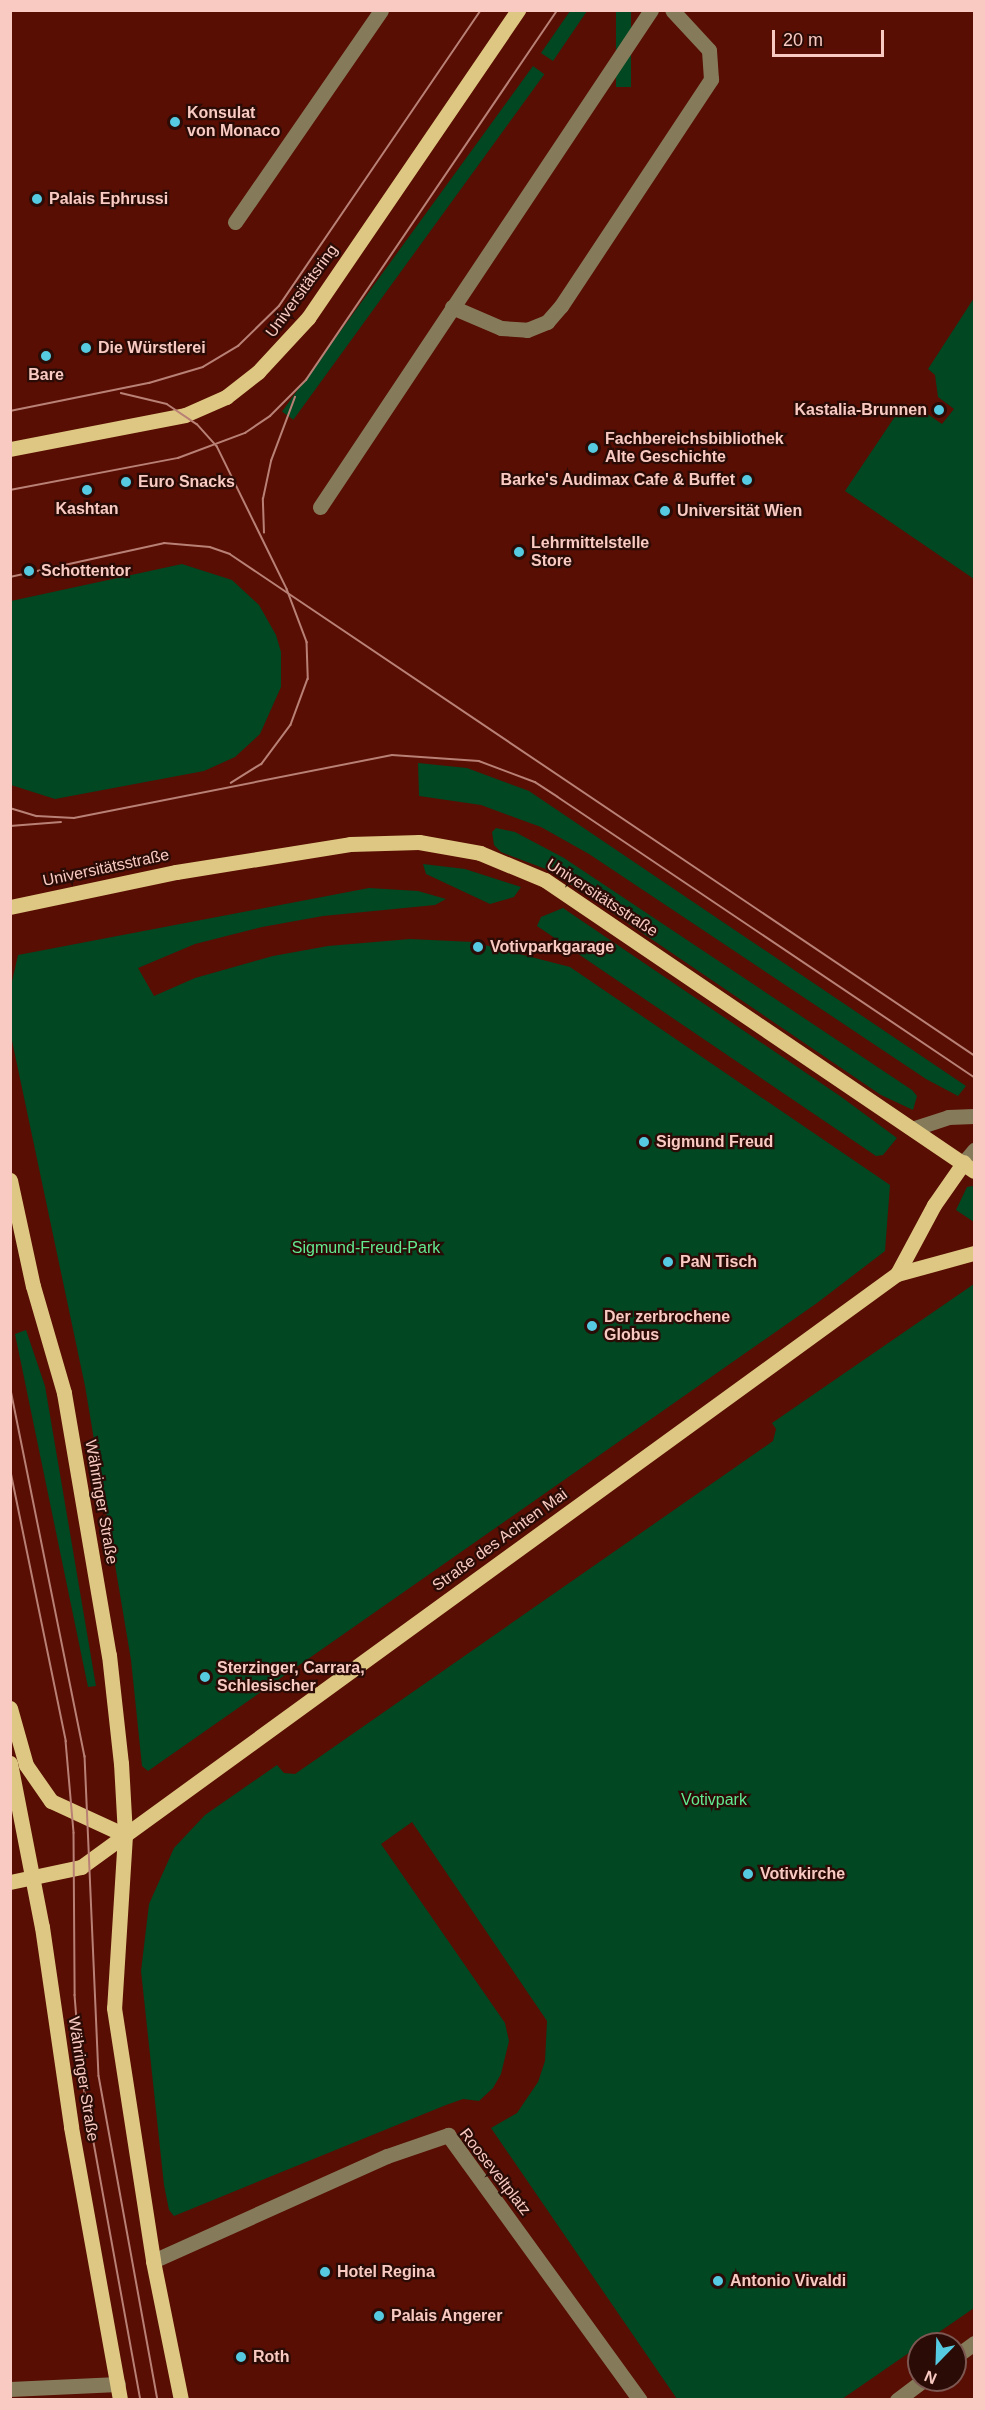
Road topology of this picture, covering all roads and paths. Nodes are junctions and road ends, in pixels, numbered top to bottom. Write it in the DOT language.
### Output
graph roads {
  1 [pos="381,10"];
  2 [pos="518,10"];
  3 [pos="651,10"];
  4 [pos="672,10"];
  5 [pos="235,222"];
  6 [pos="452,307"];
  7 [pos="10,450"];
  8 [pos="320,507"];
  9 [pos="10,906"];
  10 [pos="975,1116"];
  11 [pos="915,1128"];
  12 [pos="975,1150"];
  13 [pos="969,1166"];
  14 [pos="10,1180"];
  15 [pos="975,1253"];
  16 [pos="897,1274"];
  17 [pos="10,1708"];
  18 [pos="10,1763"];
  19 [pos="125,1835"];
  20 [pos="33,1877"];
  21 [pos="10,1882"];
  22 [pos="153,2260"];
  23 [pos="10,2389"];
  24 [pos="119,2392"];
  25 [pos="181,2400"];
  26 [pos="640,2400"];
  1 -- 5 [label="street"];
  2 -- 7 [label="main road, Universitätsring"];
  3 -- 6 [label="street"];
  4 -- 6 [label="street"];
  6 -- 8 [label="street"];
  9 -- 11 [label="main road, Universitätsstraße"];
  10 -- 11 [label="street"];
  11 -- 13 [label="main road, Universitätsstraße"];
  12 -- 13 [label="street"];
  13 -- 16 [label="main road, Straße des Achten Mai"];
  14 -- 19 [label="main road, Währinger Straße"];
  15 -- 16 [label="main road, Straße des Achten Mai"];
  16 -- 19 [label="main road, Straße des Achten Mai"];
  17 -- 19 [label="main road"];
  18 -- 20 [label="main road, Währinger Straße"];
  19 -- 20 [label="main road, Straße des Achten Mai"];
  19 -- 22 [label="main road, Währinger Straße"];
  20 -- 21 [label="main road, Straße des Achten Mai"];
  20 -- 24 [label="main road, Währinger Straße"];
  22 -- 25 [label="main road, Währinger Straße"];
  22 -- 26 [label="street, Rooseveltplatz"];
  23 -- 24 [label="street"];
}
